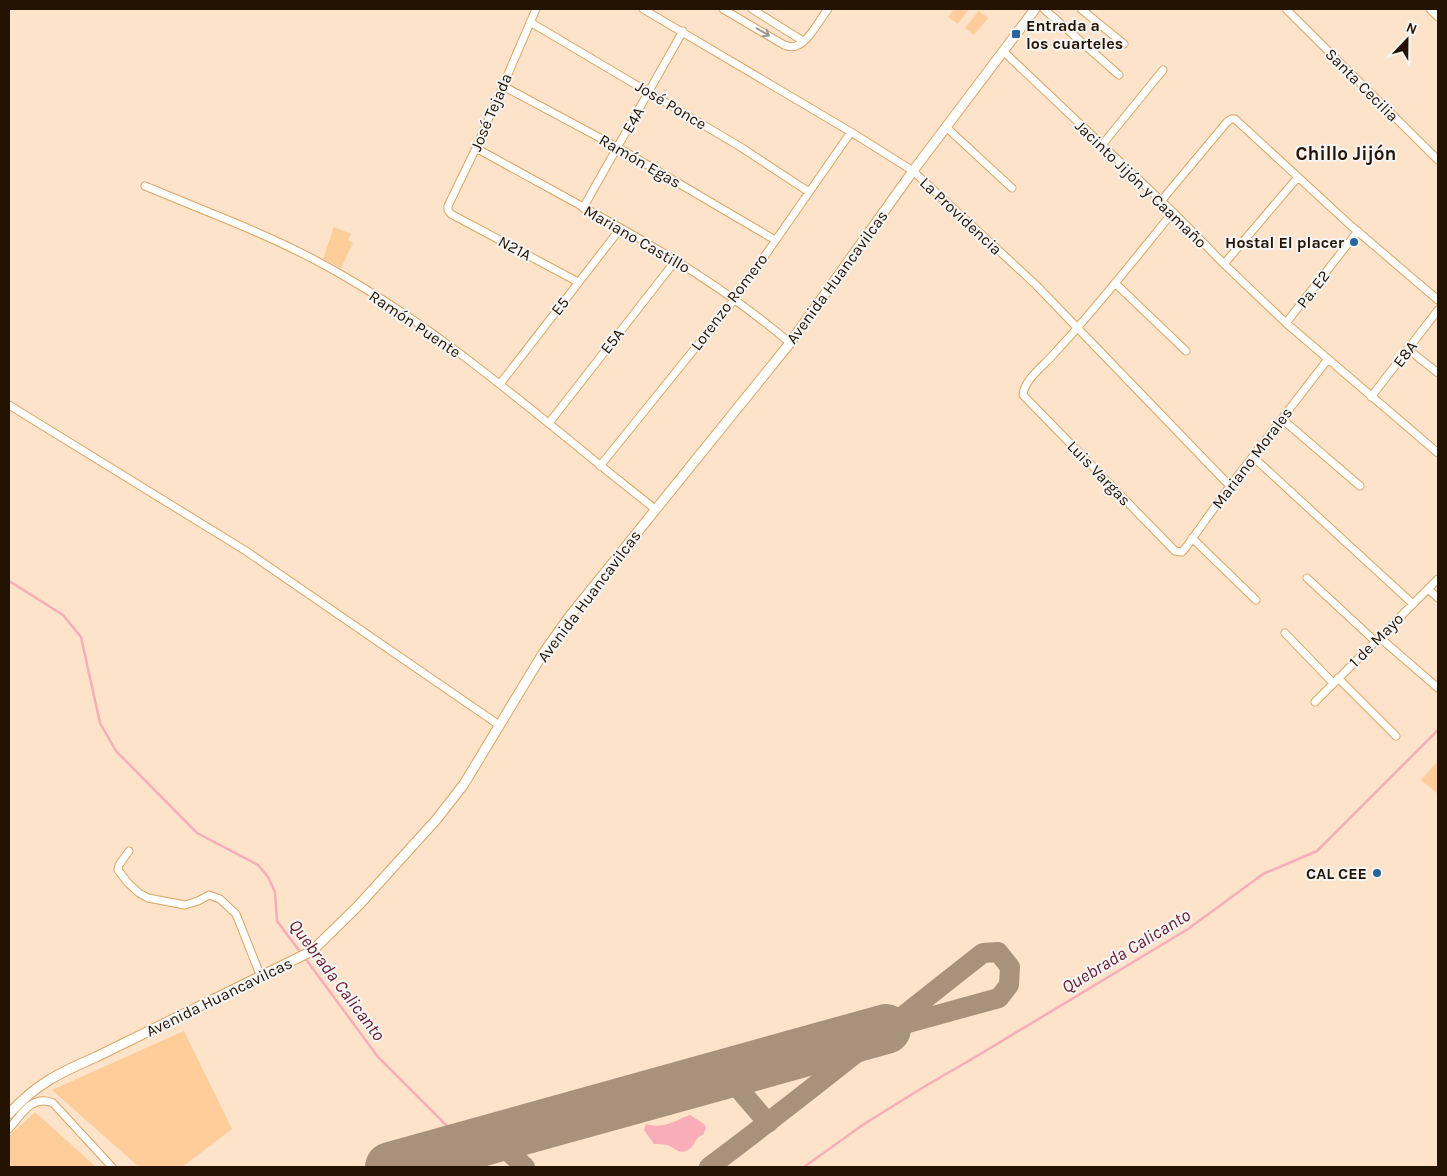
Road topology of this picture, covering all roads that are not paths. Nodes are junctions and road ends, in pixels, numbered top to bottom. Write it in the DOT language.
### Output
graph roads {
  1 [pos="536,9"];
  2 [pos="643,9"];
  3 [pos="723,9"];
  4 [pos="752,9"];
  5 [pos="828,9"];
  6 [pos="1035,9"];
  7 [pos="1044,9"];
  8 [pos="1081,9"];
  9 [pos="1286,9"];
  10 [pos="1430,9"];
  11 [pos="1438,17"];
  12 [pos="530,22"];
  13 [pos="683,31"];
  14 [pos="803,41"];
  15 [pos="1124,44"];
  16 [pos="1003,51"];
  17 [pos="1162,70"];
  18 [pos="1118,75"];
  19 [pos="503,86"];
  20 [pos="649,92"];
  21 [pos="946,127"];
  22 [pos="850,132"];
  23 [pos="1102,145"];
  24 [pos="618,147"];
  25 [pos="476,148"];
  26 [pos="1438,160"];
  27 [pos="913,171"];
  28 [pos="1298,177"];
  29 [pos="145,186"];
  30 [pos="1012,188"];
  31 [pos="809,192"];
  32 [pos="1161,201"];
  33 [pos="583,208"];
  34 [pos="1173,212"];
  35 [pos="451,214"];
  36 [pos="620,229"];
  37 [pos="1358,231"];
  38 [pos="775,240"];
  39 [pos="676,260"];
  40 [pos="1224,264"];
  41 [pos="578,282"];
  42 [pos="1114,283"];
  43 [pos="734,300"];
  44 [pos="1438,300"];
  45 [pos="1438,310"];
  46 [pos="1286,324"];
  47 [pos="1078,329"];
  48 [pos="790,343"];
  49 [pos="1409,350"];
  50 [pos="1186,351"];
  51 [pos="1328,360"];
  52 [pos="1438,373"];
  53 [pos="500,384"];
  54 [pos="1371,397"];
  55 [pos="9,405"];
  56 [pos="1282,419"];
  57 [pos="549,422"];
  58 [pos="1438,453"];
  59 [pos="1253,457"];
  60 [pos="600,466"];
  61 [pos="1230,486"];
  62 [pos="1360,486"];
  63 [pos="656,510"];
  64 [pos="1192,538"];
  65 [pos="1175,552"];
  66 [pos="1307,578"];
  67 [pos="1438,579"];
  68 [pos="1428,589"];
  69 [pos="1438,598"];
  70 [pos="1256,600"];
  71 [pos="1413,604"];
  72 [pos="1284,632"];
  73 [pos="1377,639"];
  74 [pos="1336,681"];
  75 [pos="1438,688"];
  76 [pos="1315,702"];
  77 [pos="498,725"];
  78 [pos="1396,736"];
  79 [pos="129,851"];
  80 [pos="260,977"];
  81 [pos="9,1114"];
  82 [pos="9,1129"];
  83 [pos="112,1167"];
  1 -- 12 [label="street, José Tejada"];
  2 -- 13 [label="street, La Providencia"];
  3 -- 14 [label="street, one-way"];
  4 -- 14 [label="street"];
  5 -- 14 [label="street"];
  6 -- 16 [label="street, Avenida Huancavilcas"];
  7 -- 18 [label="street"];
  8 -- 15 [label="street"];
  9 -- 26 [label="street, Santa Cecilia"];
  10 -- 11 [label="street"];
  12 -- 19 [label="street, José Tejada"];
  12 -- 20 [label="street, José Ponce"];
  13 -- 20 [label="street, E4A"];
  13 -- 22 [label="street, La Providencia"];
  16 -- 21 [label="street, Avenida Huancavilcas"];
  16 -- 23 [label="street, Jacinto Jijón y Caamaño"];
  17 -- 23 [label="street"];
  19 -- 24 [label="street, Ramón Egas"];
  19 -- 25 [label="street, José Tejada"];
  20 -- 24 [label="street, E4A"];
  20 -- 31 [label="street, José Ponce"];
  21 -- 27 [label="street, Avenida Huancavilcas"];
  21 -- 30 [label="street"];
  22 -- 27 [label="street, La Providencia"];
  22 -- 31 [label="street, Lorenzo Romero"];
  23 -- 32 [label="street, Jacinto Jijón y Caamaño"];
  24 -- 33 [label="street, E4A"];
  24 -- 38 [label="street, Ramón Egas"];
  25 -- 33 [label="street, Mariano Castillo"];
  25 -- 35 [label="street, José Tejada"];
  27 -- 47 [label="street, La Providencia"];
  27 -- 48 [label="street, Avenida Huancavilcas"];
  28 -- 32 [label="street"];
  28 -- 37 [label="street"];
  28 -- 40 [label="street"];
  29 -- 53 [label="street, Ramón Puente"];
  31 -- 38 [label="street, Lorenzo Romero"];
  32 -- 34 [label="street, Jacinto Jijón y Caamaño"];
  33 -- 36 [label="street, Mariano Castillo"];
  34 -- 40 [label="street, Jacinto Jijón y Caamaño"];
  34 -- 42 [label="street"];
  35 -- 41 [label="street, N21A"];
  36 -- 39 [label="street, Mariano Castillo"];
  36 -- 41 [label="street, E5"];
  37 -- 44 [label="street"];
  37 -- 46 [label="street, Pa. E2"];
  38 -- 43 [label="street, Lorenzo Romero"];
  39 -- 43 [label="street, Mariano Castillo"];
  39 -- 57 [label="street, E5A"];
  40 -- 46 [label="street, Jacinto Jijón y Caamaño"];
  41 -- 53 [label="street, E5"];
  42 -- 47 [label="street"];
  42 -- 50 [label="street"];
  43 -- 48 [label="street, Mariano Castillo"];
  43 -- 60 [label="street, Lorenzo Romero"];
  45 -- 49 [label="street, E8A"];
  46 -- 51 [label="street, Jacinto Jijón y Caamaño"];
  47 -- 61 [label="street, La Providencia"];
  47 -- 65 [label="street, Luis Vargas"];
  48 -- 63 [label="street, Avenida Huancavilcas"];
  49 -- 52 [label="street"];
  49 -- 54 [label="street, E8A"];
  51 -- 54 [label="street, Jacinto Jijón y Caamaño"];
  51 -- 56 [label="street, Mariano Morales"];
  53 -- 57 [label="street, Ramón Puente"];
  54 -- 58 [label="street, Jacinto Jijón y Caamaño"];
  55 -- 77 [label="street"];
  56 -- 59 [label="street, Mariano Morales"];
  56 -- 62 [label="street"];
  57 -- 60 [label="street, Ramón Puente"];
  59 -- 61 [label="street, Mariano Morales"];
  59 -- 71 [label="street"];
  60 -- 63 [label="street, Ramón Puente"];
  61 -- 64 [label="street, Mariano Morales"];
  63 -- 77 [label="street, Avenida Huancavilcas"];
  64 -- 65 [label="street, Mariano Morales"];
  64 -- 70 [label="street"];
  66 -- 73 [label="street"];
  67 -- 68 [label="street, 1 de Mayo"];
  68 -- 69 [label="street"];
  68 -- 71 [label="street, 1 de Mayo"];
  71 -- 73 [label="street, 1 de Mayo"];
  72 -- 74 [label="street"];
  73 -- 74 [label="street, 1 de Mayo"];
  73 -- 75 [label="street"];
  74 -- 76 [label="street, 1 de Mayo"];
  74 -- 78 [label="street"];
  77 -- 80 [label="street, Avenida Huancavilcas"];
  79 -- 80 [label="street"];
  80 -- 81 [label="street, Avenida Huancavilcas"];
  82 -- 83 [label="street"];
}
